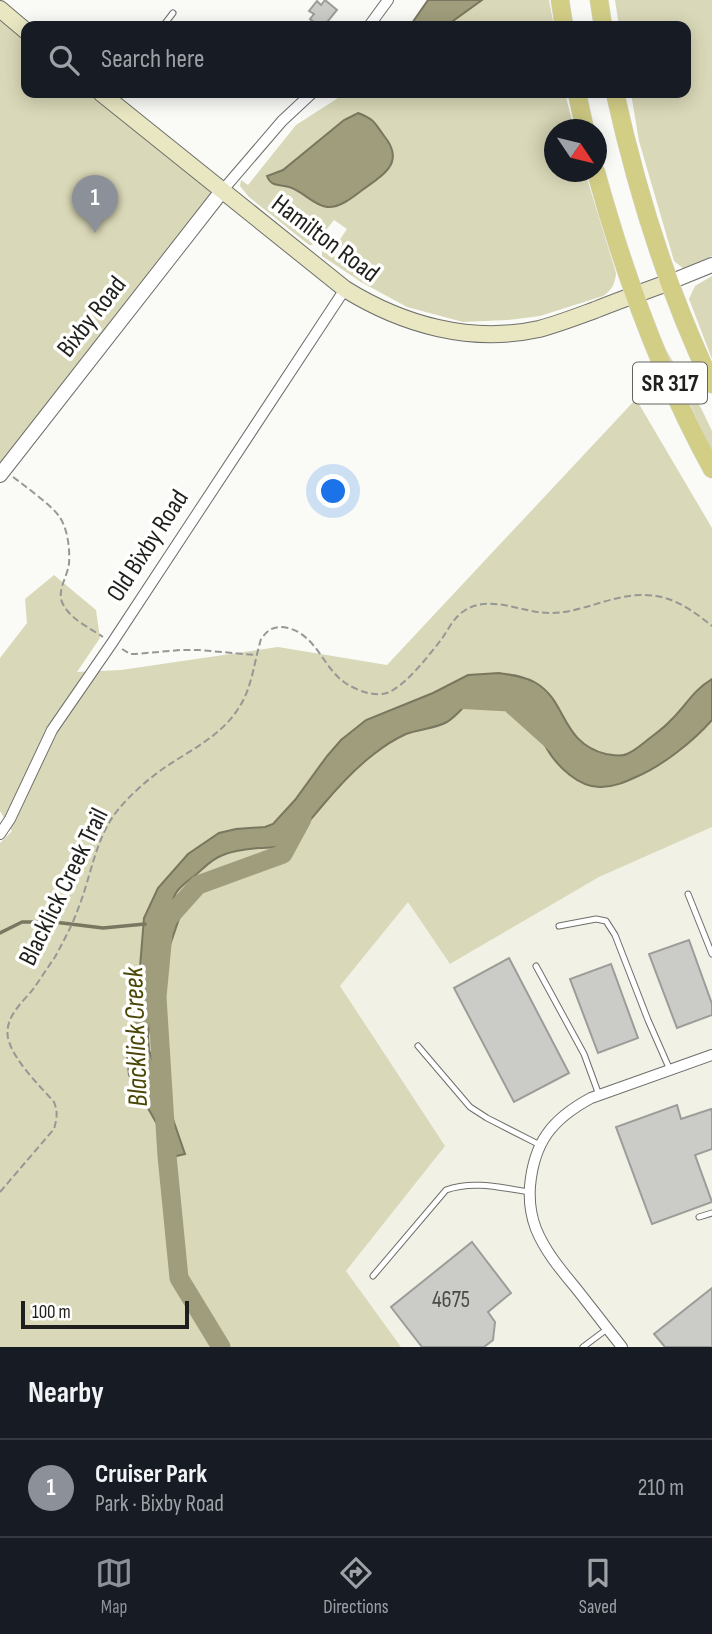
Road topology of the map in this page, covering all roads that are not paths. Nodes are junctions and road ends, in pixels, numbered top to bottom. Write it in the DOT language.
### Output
graph roads {
  1 [pos="388,0"];
  2 [pos="560,0"];
  3 [pos="598,0"];
  4 [pos="0,9"];
  5 [pos="173,13"];
  6 [pos="167,21"];
  7 [pos="373,21"];
  8 [pos="563,21"];
  9 [pos="602,21"];
  10 [pos="21,27"];
  11 [pos="111,98"];
  12 [pos="307,98"];
  13 [pos="578,98"];
  14 [pos="616,98"];
  15 [pos="583,119"];
  16 [pos="599,182"];
  17 [pos="222,191"];
  18 [pos="712,265"];
  19 [pos="670,282"];
  20 [pos="345,289"];
  21 [pos="635,294"];
  22 [pos="712,384"];
  23 [pos="712,469"];
  24 [pos="2,472"];
  25 [pos="0,834"];
  26 [pos="688,894"];
  27 [pos="559,926"];
  28 [pos="712,954"];
  29 [pos="536,966"];
  30 [pos="418,1046"];
  31 [pos="712,1055"];
  32 [pos="670,1070"];
  33 [pos="599,1096"];
  34 [pos="540,1144"];
  35 [pos="530,1192"];
  36 [pos="712,1213"];
  37 [pos="699,1217"];
  38 [pos="373,1276"];
  39 [pos="607,1329"];
  40 [pos="583,1347"];
  41 [pos="622,1347"];
  1 -- 7 [label="street"];
  2 -- 8 [label="main road"];
  3 -- 9 [label="main road"];
  4 -- 10 [label="main road"];
  5 -- 6 [label="lane"];
  11 -- 17 [label="main road, Hamilton Road"];
  12 -- 17 [label="street"];
  13 -- 15 [label="main road"];
  14 -- 19 [label="main road, SR 317"];
  16 -- 21 [label="main road, SR 317"];
  17 -- 20 [label="main road, Hamilton Road"];
  17 -- 24 [label="street, Bixby Road"];
  18 -- 19 [label="street"];
  19 -- 21 [label="main road"];
  19 -- 22 [label="main road, SR 317"];
  20 -- 21 [label="main road, Hamilton Road"];
  20 -- 25 [label="street, Old Bixby Road"];
  21 -- 23 [label="main road, SR 317"];
  26 -- 28 [label="lane"];
  27 -- 32 [label="lane"];
  29 -- 33 [label="lane"];
  30 -- 34 [label="lane"];
  31 -- 32 [label="street"];
  32 -- 33 [label="street"];
  33 -- 34 [label="street"];
  34 -- 35 [label="street"];
  35 -- 38 [label="lane"];
  35 -- 39 [label="street"];
  36 -- 37 [label="lane"];
  39 -- 40 [label="lane"];
  39 -- 41 [label="street"];
}
